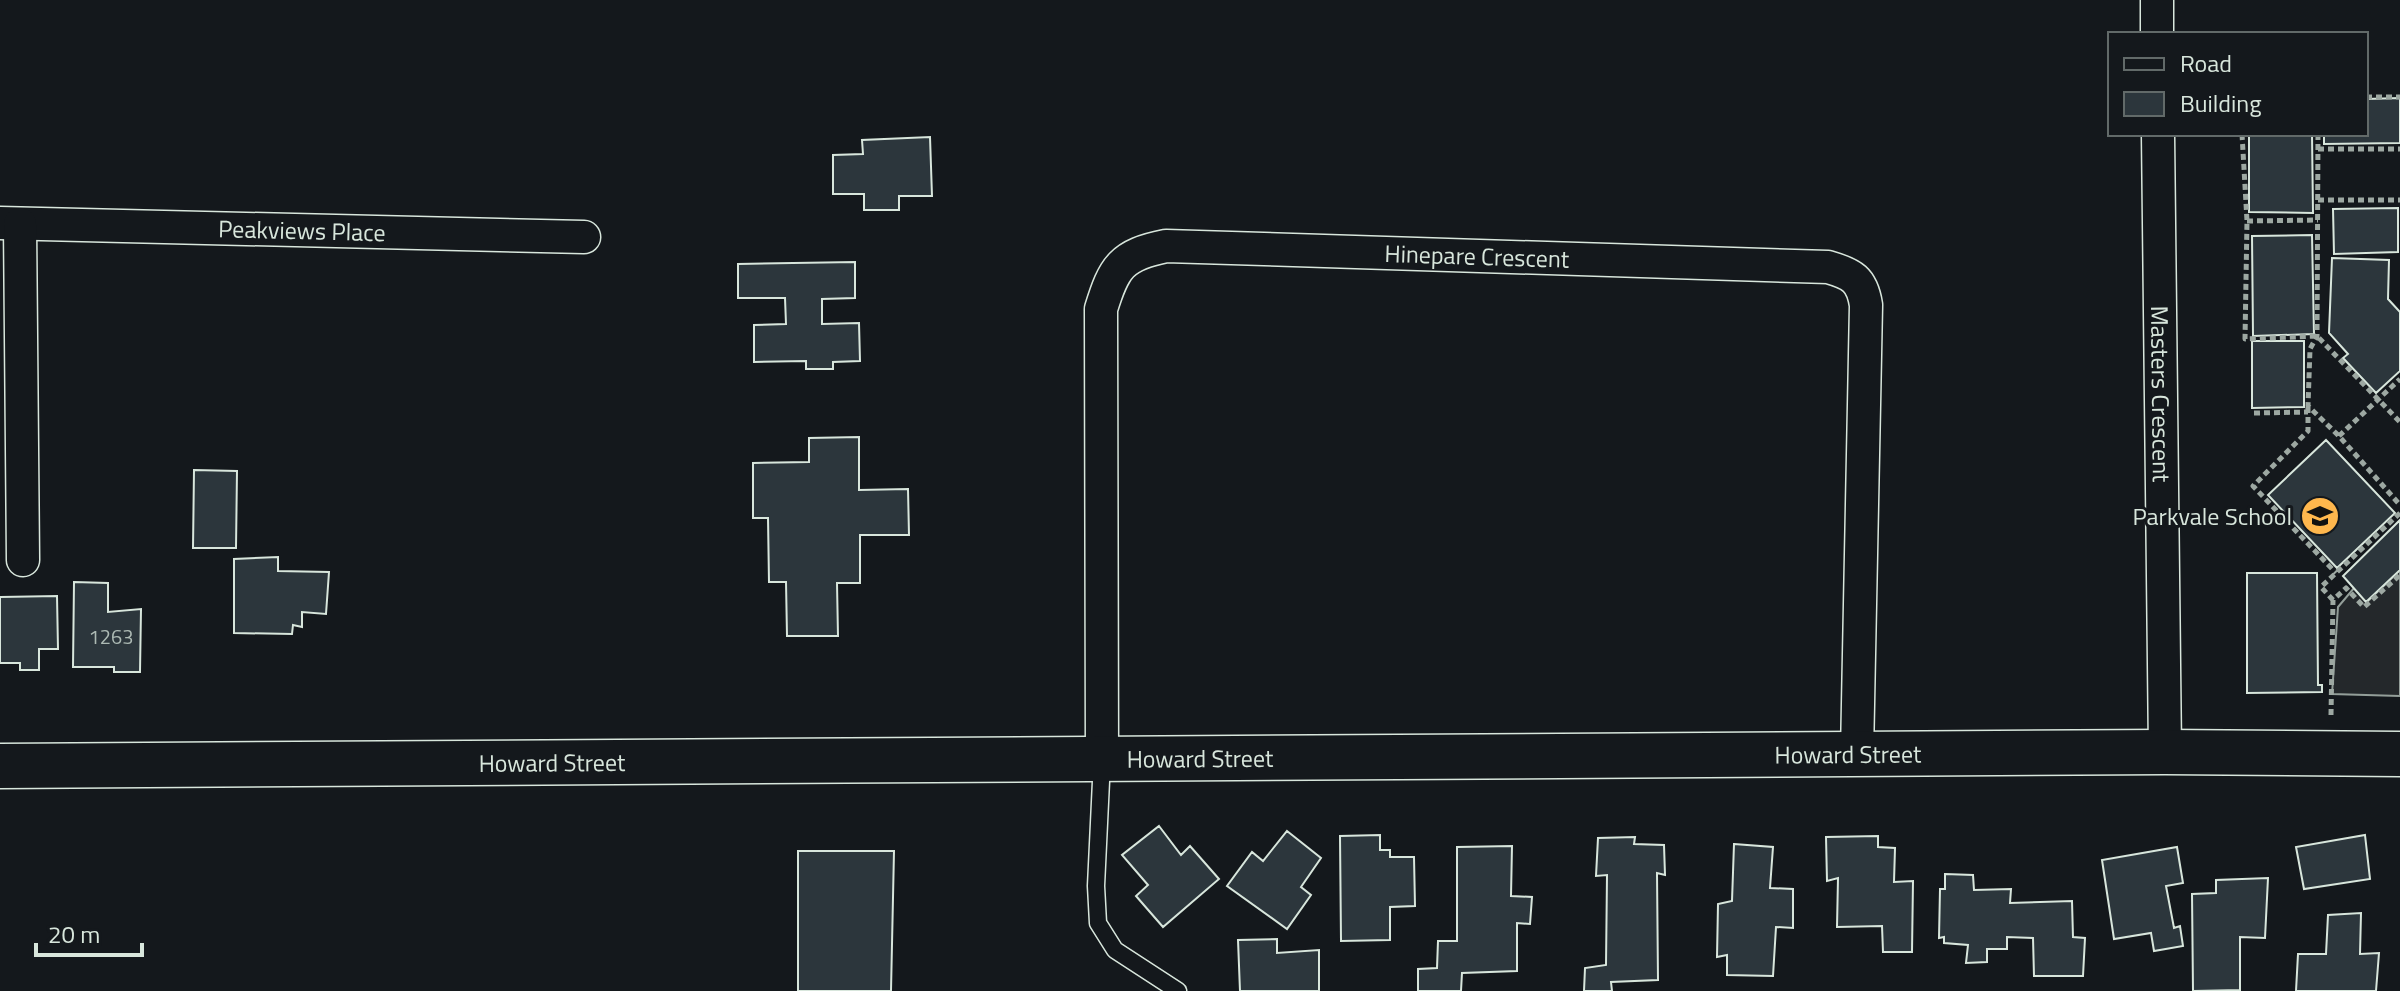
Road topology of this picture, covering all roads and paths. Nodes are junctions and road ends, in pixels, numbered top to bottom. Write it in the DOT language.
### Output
graph roads {
  1 [pos="2157,0"];
  2 [pos="2157,32"];
  3 [pos="2368,97"];
  4 [pos="2400,97"];
  5 [pos="2158,136"];
  6 [pos="2242,136"];
  7 [pos="2318,136"];
  8 [pos="2318,149"];
  9 [pos="2400,149"];
  10 [pos="2318,200"];
  11 [pos="2400,200"];
  12 [pos="2318,220"];
  13 [pos="2247,221"];
  14 [pos="10,224"];
  15 [pos="584,237"];
  16 [pos="2317,336"];
  17 [pos="2400,379"];
  18 [pos="2379,400"];
  19 [pos="2308,409"];
  20 [pos="2254,413"];
  21 [pos="2400,422"];
  22 [pos="2339,436"];
  23 [pos="2400,505"];
  24 [pos="2400,513"];
  25 [pos="23,560"];
  26 [pos="2336,573"];
  27 [pos="2400,575"];
  28 [pos="2333,600"];
  29 [pos="2331,716"];
  30 [pos="2165,752"];
  31 [pos="1857,754"];
  32 [pos="2400,754"];
  33 [pos="1102,758"];
  34 [pos="0,766"];
  35 [pos="1178,991"];
  1 -- 2 [label="street"];
  3 -- 4 [label="path"];
  5 -- 30 [label="street, Masters Crescent"];
  6 -- 13 [label="path"];
  7 -- 8 [label="path"];
  8 -- 9 [label="path"];
  8 -- 10 [label="path"];
  10 -- 11 [label="path"];
  10 -- 12 [label="path"];
  12 -- 13 [label="path"];
  12 -- 16 [label="path"];
  13 -- 16 [label="path"];
  14 -- 15 [label="street, Peakviews Place"];
  14 -- 25 [label="street, Peakviews Place"];
  16 -- 18 [label="path"];
  16 -- 19 [label="path"];
  17 -- 18 [label="path"];
  18 -- 21 [label="path"];
  18 -- 22 [label="path"];
  19 -- 20 [label="path"];
  19 -- 22 [label="path"];
  19 -- 26 [label="path"];
  22 -- 23 [label="path"];
  24 -- 26 [label="path"];
  26 -- 28 [label="path"];
  27 -- 28 [label="path"];
  28 -- 29 [label="path"];
  30 -- 31 [label="street, Howard Street"];
  30 -- 32 [label="street, Howard Street"];
  31 -- 33 [label="street, Howard Street"];
  31 -- 33 [label="street, Hinepare Crescent"];
  33 -- 34 [label="street, Howard Street"];
  33 -- 35 [label="lane"];
}
